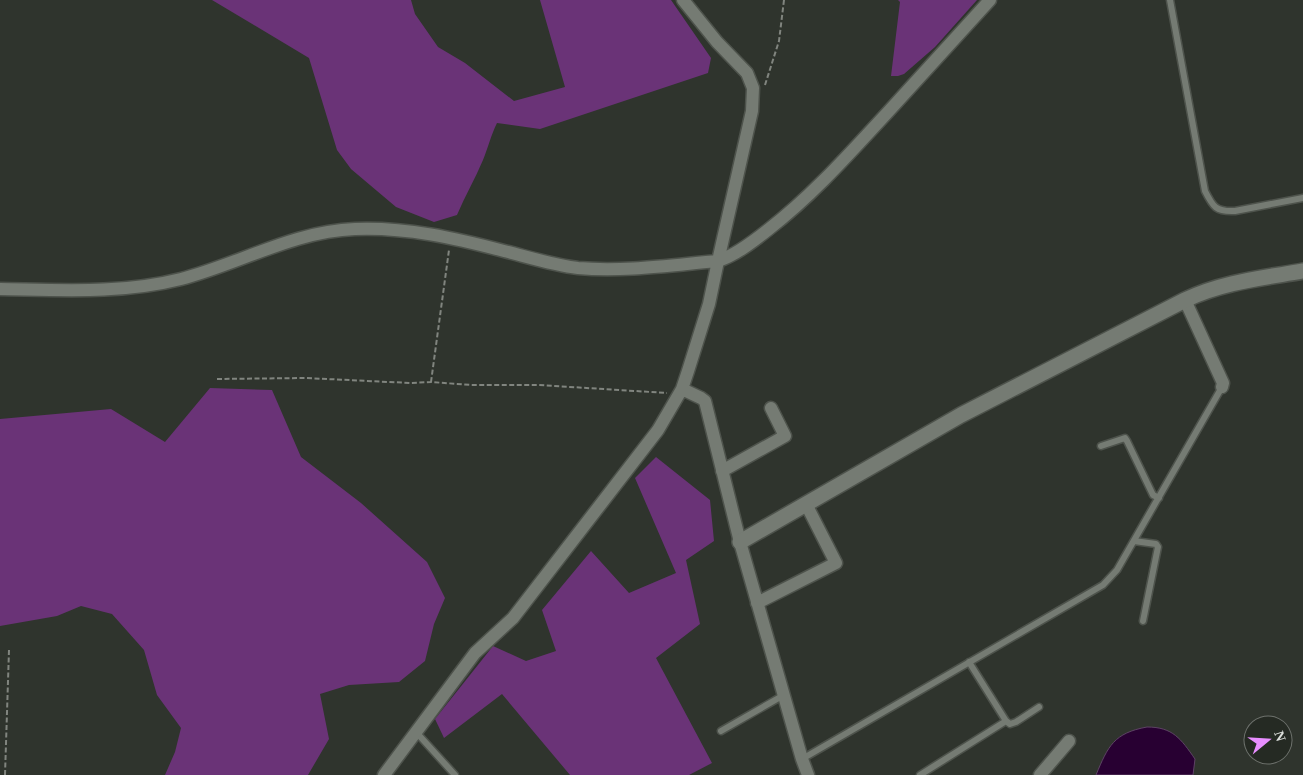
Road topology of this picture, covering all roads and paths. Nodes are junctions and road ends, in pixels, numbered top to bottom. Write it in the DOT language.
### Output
graph roads {
  1 [pos="683,0"];
  2 [pos="784,0"];
  3 [pos="990,0"];
  4 [pos="1170,0"];
  5 [pos="752,103"];
  6 [pos="1303,198"];
  7 [pos="450,238"];
  8 [pos="718,261"];
  9 [pos="1303,271"];
  10 [pos="0,289"];
  11 [pos="1185,300"];
  12 [pos="217,379"];
  13 [pos="431,382"];
  14 [pos="1222,387"];
  15 [pos="680,392"];
  16 [pos="770,408"];
  17 [pos="1101,446"];
  18 [pos="722,471"];
  19 [pos="1158,498"];
  20 [pos="806,504"];
  21 [pos="1134,540"];
  22 [pos="740,542"];
  23 [pos="757,603"];
  24 [pos="1143,622"];
  25 [pos="9,650"];
  26 [pos="969,662"];
  27 [pos="784,695"];
  28 [pos="1039,707"];
  29 [pos="1006,721"];
  30 [pos="722,731"];
  31 [pos="416,732"];
  32 [pos="1069,741"];
  33 [pos="802,759"];
  34 [pos="5,775"];
  35 [pos="384,775"];
  36 [pos="455,775"];
  37 [pos="808,775"];
  38 [pos="920,775"];
  39 [pos="1040,775"];
  1 -- 5 [label="street"];
  2 -- 5 [label="path"];
  3 -- 8 [label="street"];
  4 -- 6 [label="lane"];
  5 -- 8 [label="street"];
  7 -- 8 [label="street"];
  7 -- 10 [label="street"];
  7 -- 13 [label="path"];
  8 -- 15 [label="street"];
  9 -- 11 [label="street"];
  11 -- 14 [label="street"];
  11 -- 20 [label="street"];
  12 -- 13 [label="path"];
  13 -- 15 [label="path"];
  14 -- 19 [label="lane"];
  15 -- 18 [label="street"];
  15 -- 31 [label="street"];
  16 -- 18 [label="street"];
  17 -- 19 [label="lane"];
  18 -- 22 [label="street"];
  19 -- 21 [label="lane"];
  20 -- 22 [label="street"];
  20 -- 23 [label="street"];
  21 -- 24 [label="lane"];
  21 -- 26 [label="lane"];
  22 -- 23 [label="street"];
  23 -- 27 [label="street"];
  25 -- 34 [label="path"];
  26 -- 29 [label="lane"];
  26 -- 33 [label="lane"];
  27 -- 30 [label="lane"];
  27 -- 33 [label="street"];
  28 -- 29 [label="lane"];
  29 -- 38 [label="lane"];
  31 -- 35 [label="street"];
  31 -- 36 [label="lane"];
  32 -- 39 [label="street"];
  33 -- 37 [label="street"];
}
